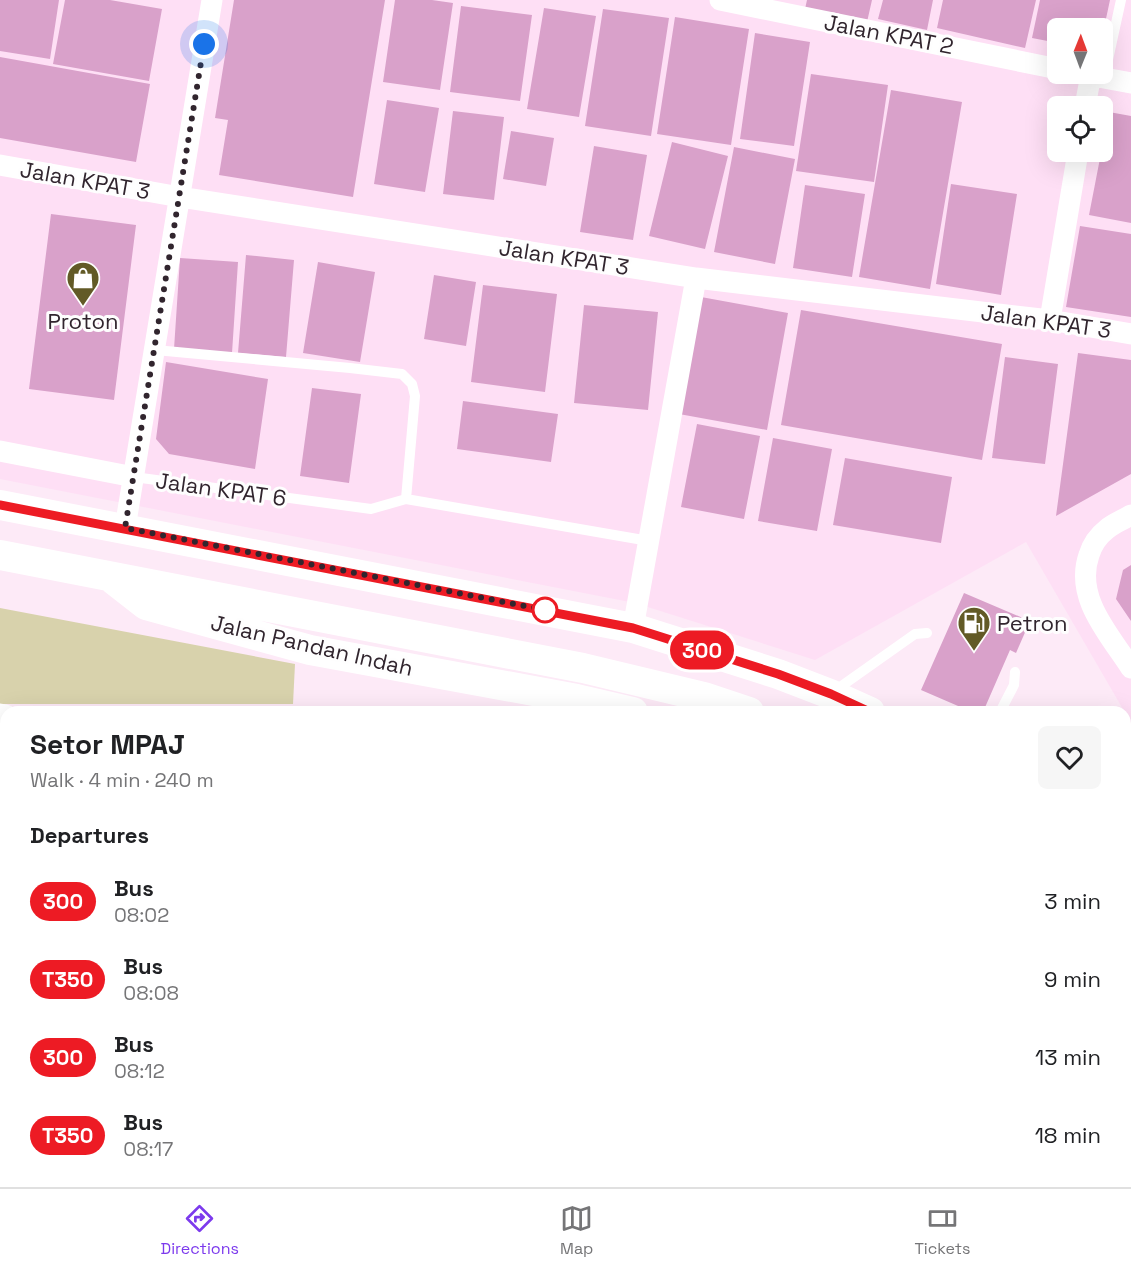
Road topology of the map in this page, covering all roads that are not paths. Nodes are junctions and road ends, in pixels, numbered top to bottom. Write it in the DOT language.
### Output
graph roads {
  1 [pos="212,0"];
  2 [pos="720,0"];
  3 [pos="1121,0"];
  4 [pos="1113,21"];
  5 [pos="1047,67"];
  6 [pos="1113,80"];
  7 [pos="1131,83"];
  8 [pos="1076,162"];
  9 [pos="0,165"];
  10 [pos="180,197"];
  11 [pos="696,278"];
  12 [pos="1050,320"];
  13 [pos="1131,334"];
  14 [pos="154,350"];
  15 [pos="0,452"];
  16 [pos="134,477"];
  17 [pos="406,499"];
  18 [pos="0,505"];
  19 [pos="1131,515"];
  20 [pos="125,528"];
  21 [pos="649,541"];
  22 [pos="0,555"];
  23 [pos="109,576"];
  24 [pos="633,628"];
  25 [pos="927,633"];
  26 [pos="1131,668"];
  27 [pos="1016,672"];
  28 [pos="831,694"];
  29 [pos="607,706"];
  30 [pos="731,706"];
  31 [pos="857,706"];
  32 [pos="1003,706"];
  1 -- 10 [label="street"];
  2 -- 5 [label="street, Jalan KPAT 2"];
  3 -- 4 [label="lane"];
  6 -- 7 [label="street"];
  8 -- 12 [label="street"];
  9 -- 10 [label="street, Jalan KPAT 3"];
  10 -- 11 [label="street, Jalan KPAT 3"];
  10 -- 14 [label="street"];
  11 -- 12 [label="street, Jalan KPAT 3"];
  11 -- 21 [label="street"];
  12 -- 13 [label="street, Jalan KPAT 3"];
  14 -- 16 [label="street"];
  14 -- 17 [label="lane"];
  15 -- 16 [label="street, Jalan KPAT 6"];
  16 -- 17 [label="lane, Jalan KPAT 6"];
  16 -- 20 [label="street"];
  17 -- 21 [label="lane"];
  18 -- 20 [label="main road"];
  19 -- 26 [label="street"];
  20 -- 24 [label="main road"];
  21 -- 24 [label="street"];
  22 -- 23 [label="main road, Jalan Pandan Indah"];
  23 -- 29 [label="main road, Jalan Pandan Indah"];
  23 -- 30 [label="main road"];
  24 -- 28 [label="main road"];
  25 -- 28 [label="lane"];
  27 -- 32 [label="lane"];
  28 -- 31 [label="main road"];
}
